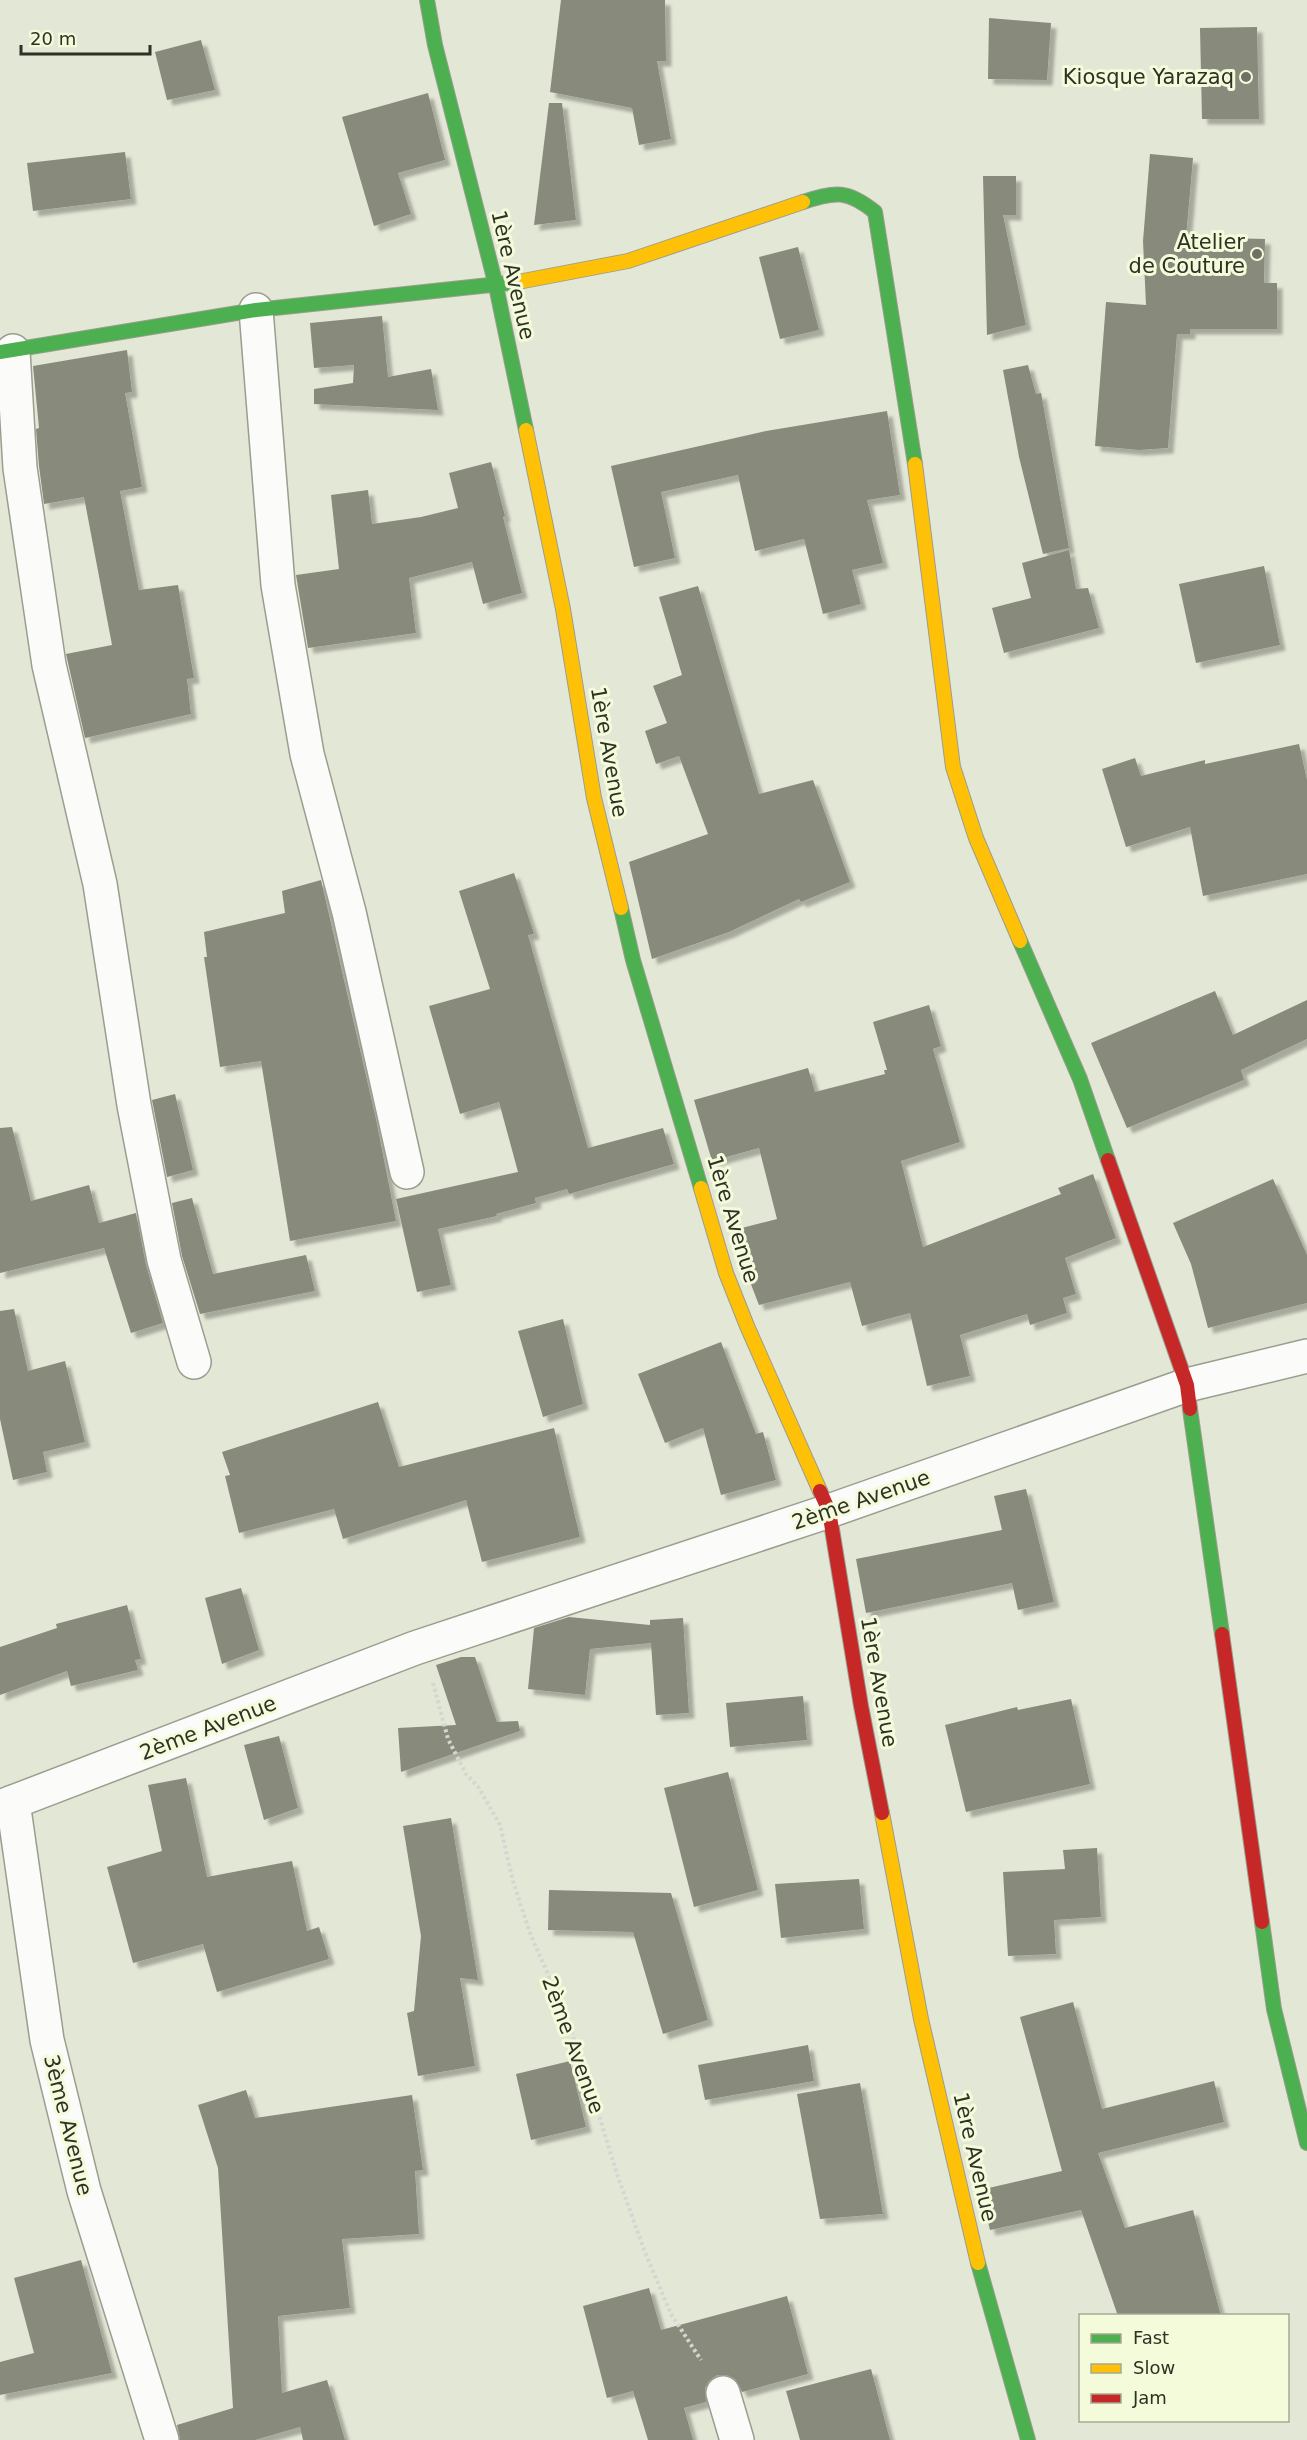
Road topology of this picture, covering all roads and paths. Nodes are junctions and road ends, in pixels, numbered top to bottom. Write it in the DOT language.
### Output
graph roads {
  1 [pos="427,0"];
  2 [pos="496,286"];
  3 [pos="256,310"];
  4 [pos="7,351"];
  5 [pos="407,1172"];
  6 [pos="1307,1356"];
  7 [pos="194,1362"];
  8 [pos="1187,1385"];
  9 [pos="829,1511"];
  10 [pos="415,1648"];
  11 [pos="7,1804"];
  12 [pos="1307,2143"];
  13 [pos="723,2393"];
  14 [pos="162,2440"];
  15 [pos="736,2440"];
  16 [pos="1028,2440"];
  1 -- 2 [label="street, 1ère Avenue"];
  2 -- 3 [label="street"];
  2 -- 8 [label="street"];
  2 -- 9 [label="street, 1ère Avenue"];
  3 -- 4 [label="street"];
  3 -- 5 [label="street"];
  4 -- 7 [label="street"];
  6 -- 8 [label="street, 2ème Avenue"];
  8 -- 9 [label="street, 2ème Avenue"];
  8 -- 12 [label="street"];
  9 -- 10 [label="street, 2ème Avenue"];
  9 -- 16 [label="street, 1ère Avenue"];
  10 -- 11 [label="street, 2ème Avenue"];
  10 -- 13 [label="path, 2ème Avenue"];
  11 -- 14 [label="street, 3ème Avenue"];
  13 -- 15 [label="street"];
}
